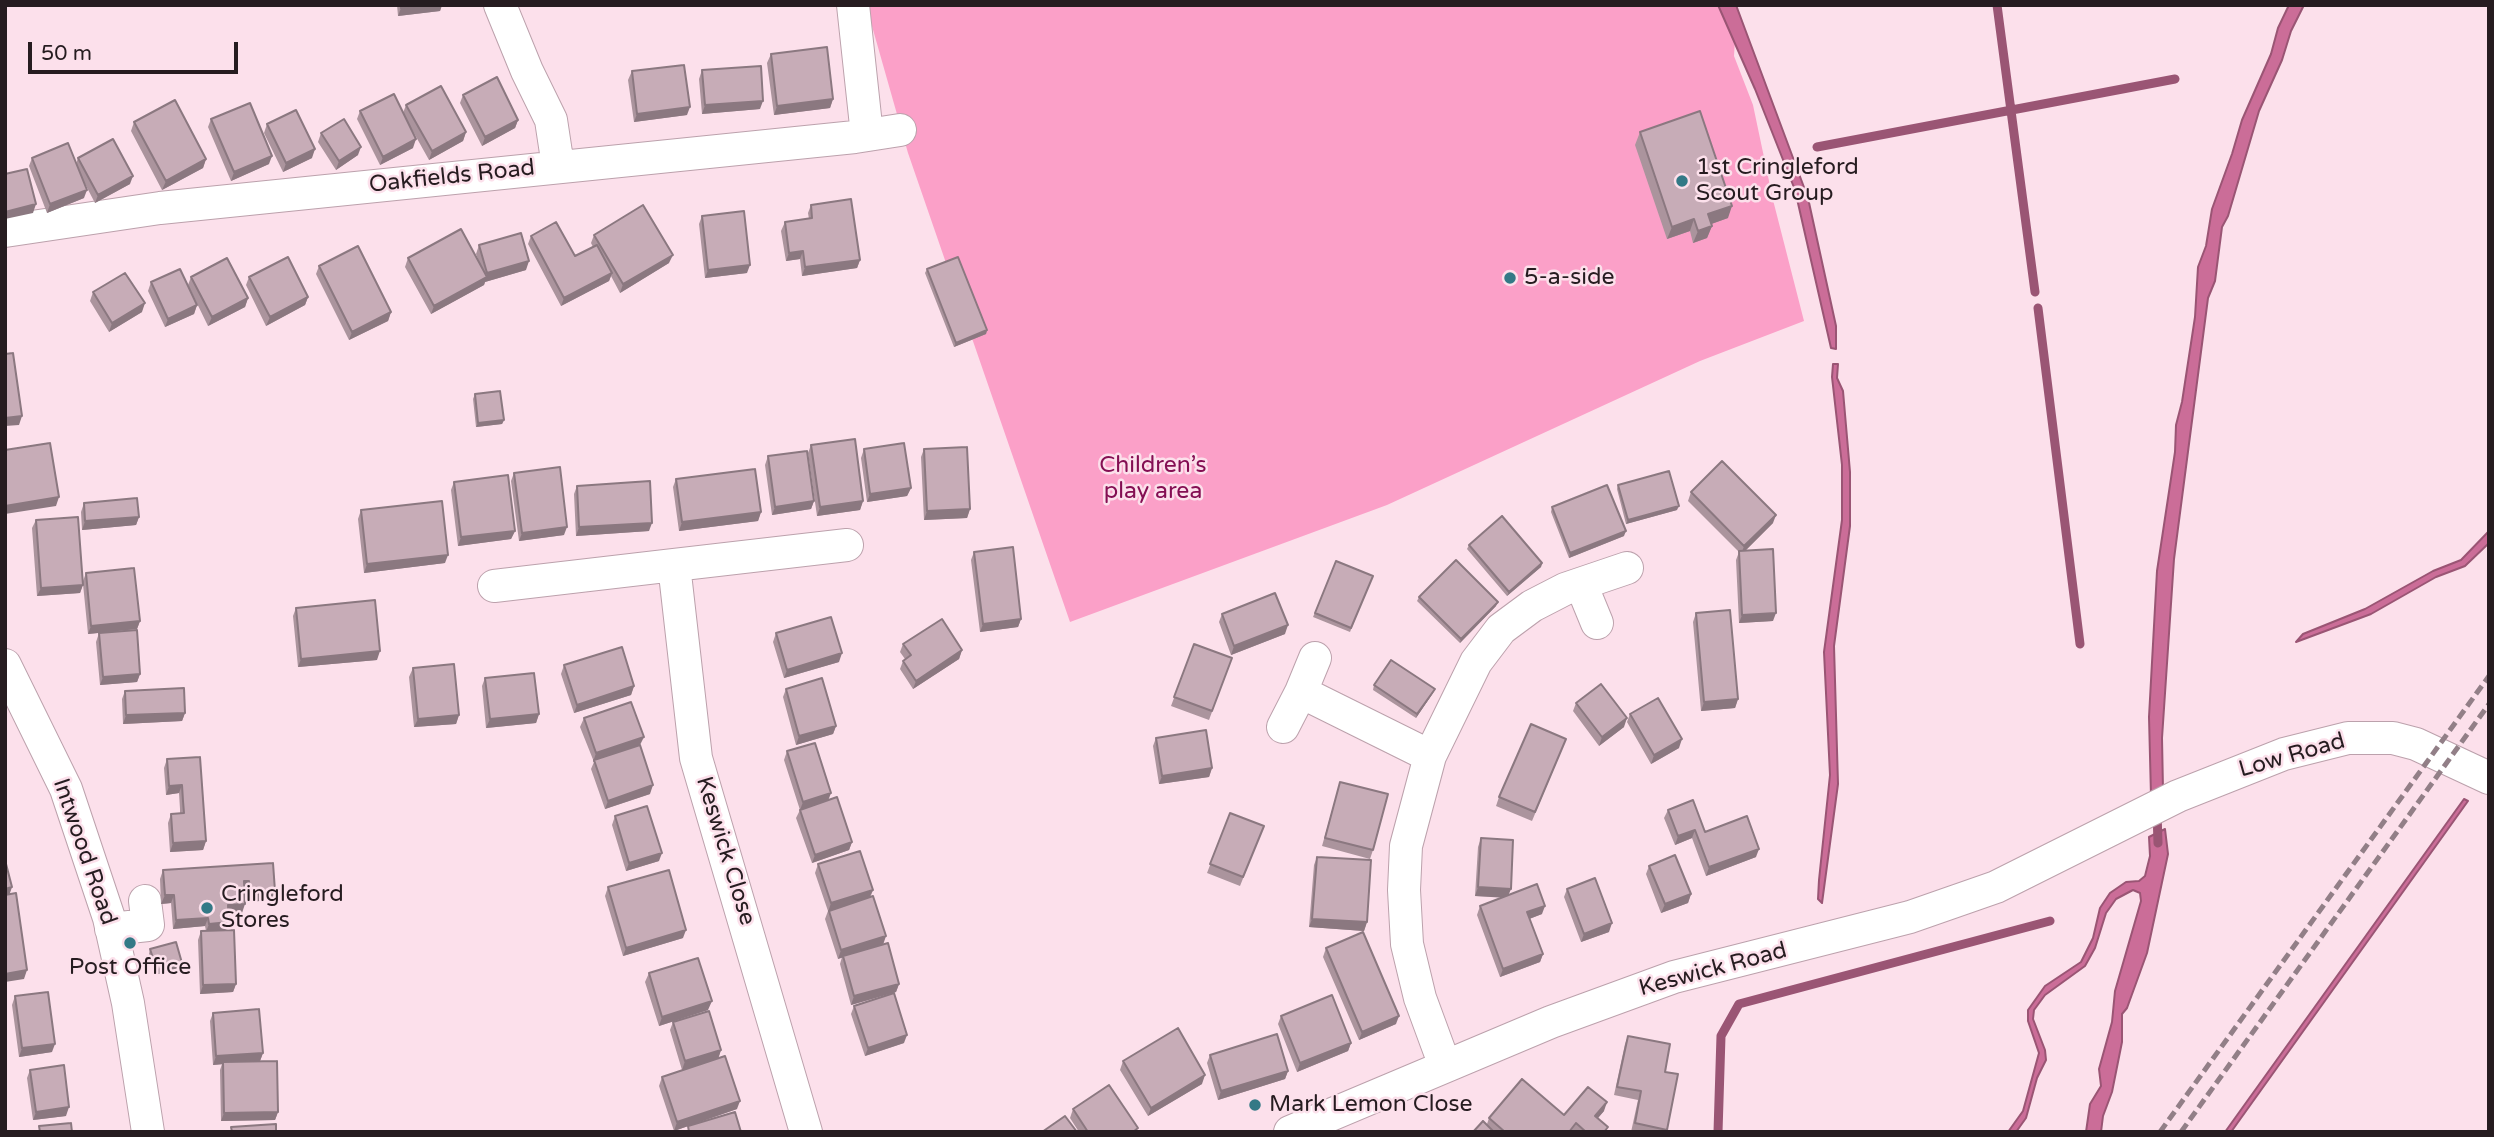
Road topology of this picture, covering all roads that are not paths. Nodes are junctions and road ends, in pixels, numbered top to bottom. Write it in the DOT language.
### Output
graph roads {
  1 [pos="500,5"];
  2 [pos="853,5"];
  3 [pos="900,130"];
  4 [pos="867,135"];
  5 [pos="558,166"];
  6 [pos="5,231"];
  7 [pos="847,545"];
  8 [pos="674,565"];
  9 [pos="1627,568"];
  10 [pos="1581,583"];
  11 [pos="494,586"];
  12 [pos="1597,623"];
  13 [pos="1315,658"];
  14 [pos="5,665"];
  15 [pos="1301,692"];
  16 [pos="1283,727"];
  17 [pos="1430,756"];
  18 [pos="2489,778"];
  19 [pos="2138,816"];
  20 [pos="145,901"];
  21 [pos="111,929"];
  22 [pos="1445,1066"];
  23 [pos="148,1132"];
  24 [pos="806,1132"];
  25 [pos="1290,1132"];
  1 -- 5 [label="street"];
  2 -- 4 [label="street"];
  3 -- 4 [label="street, Oakfields Road"];
  4 -- 5 [label="street, Oakfields Road"];
  5 -- 6 [label="street, Oakfields Road"];
  7 -- 8 [label="street"];
  8 -- 11 [label="street"];
  8 -- 24 [label="street, Keswick Close"];
  9 -- 10 [label="street"];
  10 -- 12 [label="street"];
  10 -- 17 [label="street"];
  13 -- 15 [label="street"];
  14 -- 21 [label="street, Intwood Road"];
  15 -- 16 [label="street"];
  15 -- 17 [label="street"];
  17 -- 22 [label="street"];
  18 -- 19 [label="street, Low Road"];
  19 -- 22 [label="street, Keswick Road"];
  20 -- 21 [label="street"];
  21 -- 23 [label="street, Intwood Road"];
  22 -- 25 [label="street, Keswick Road"];
}
